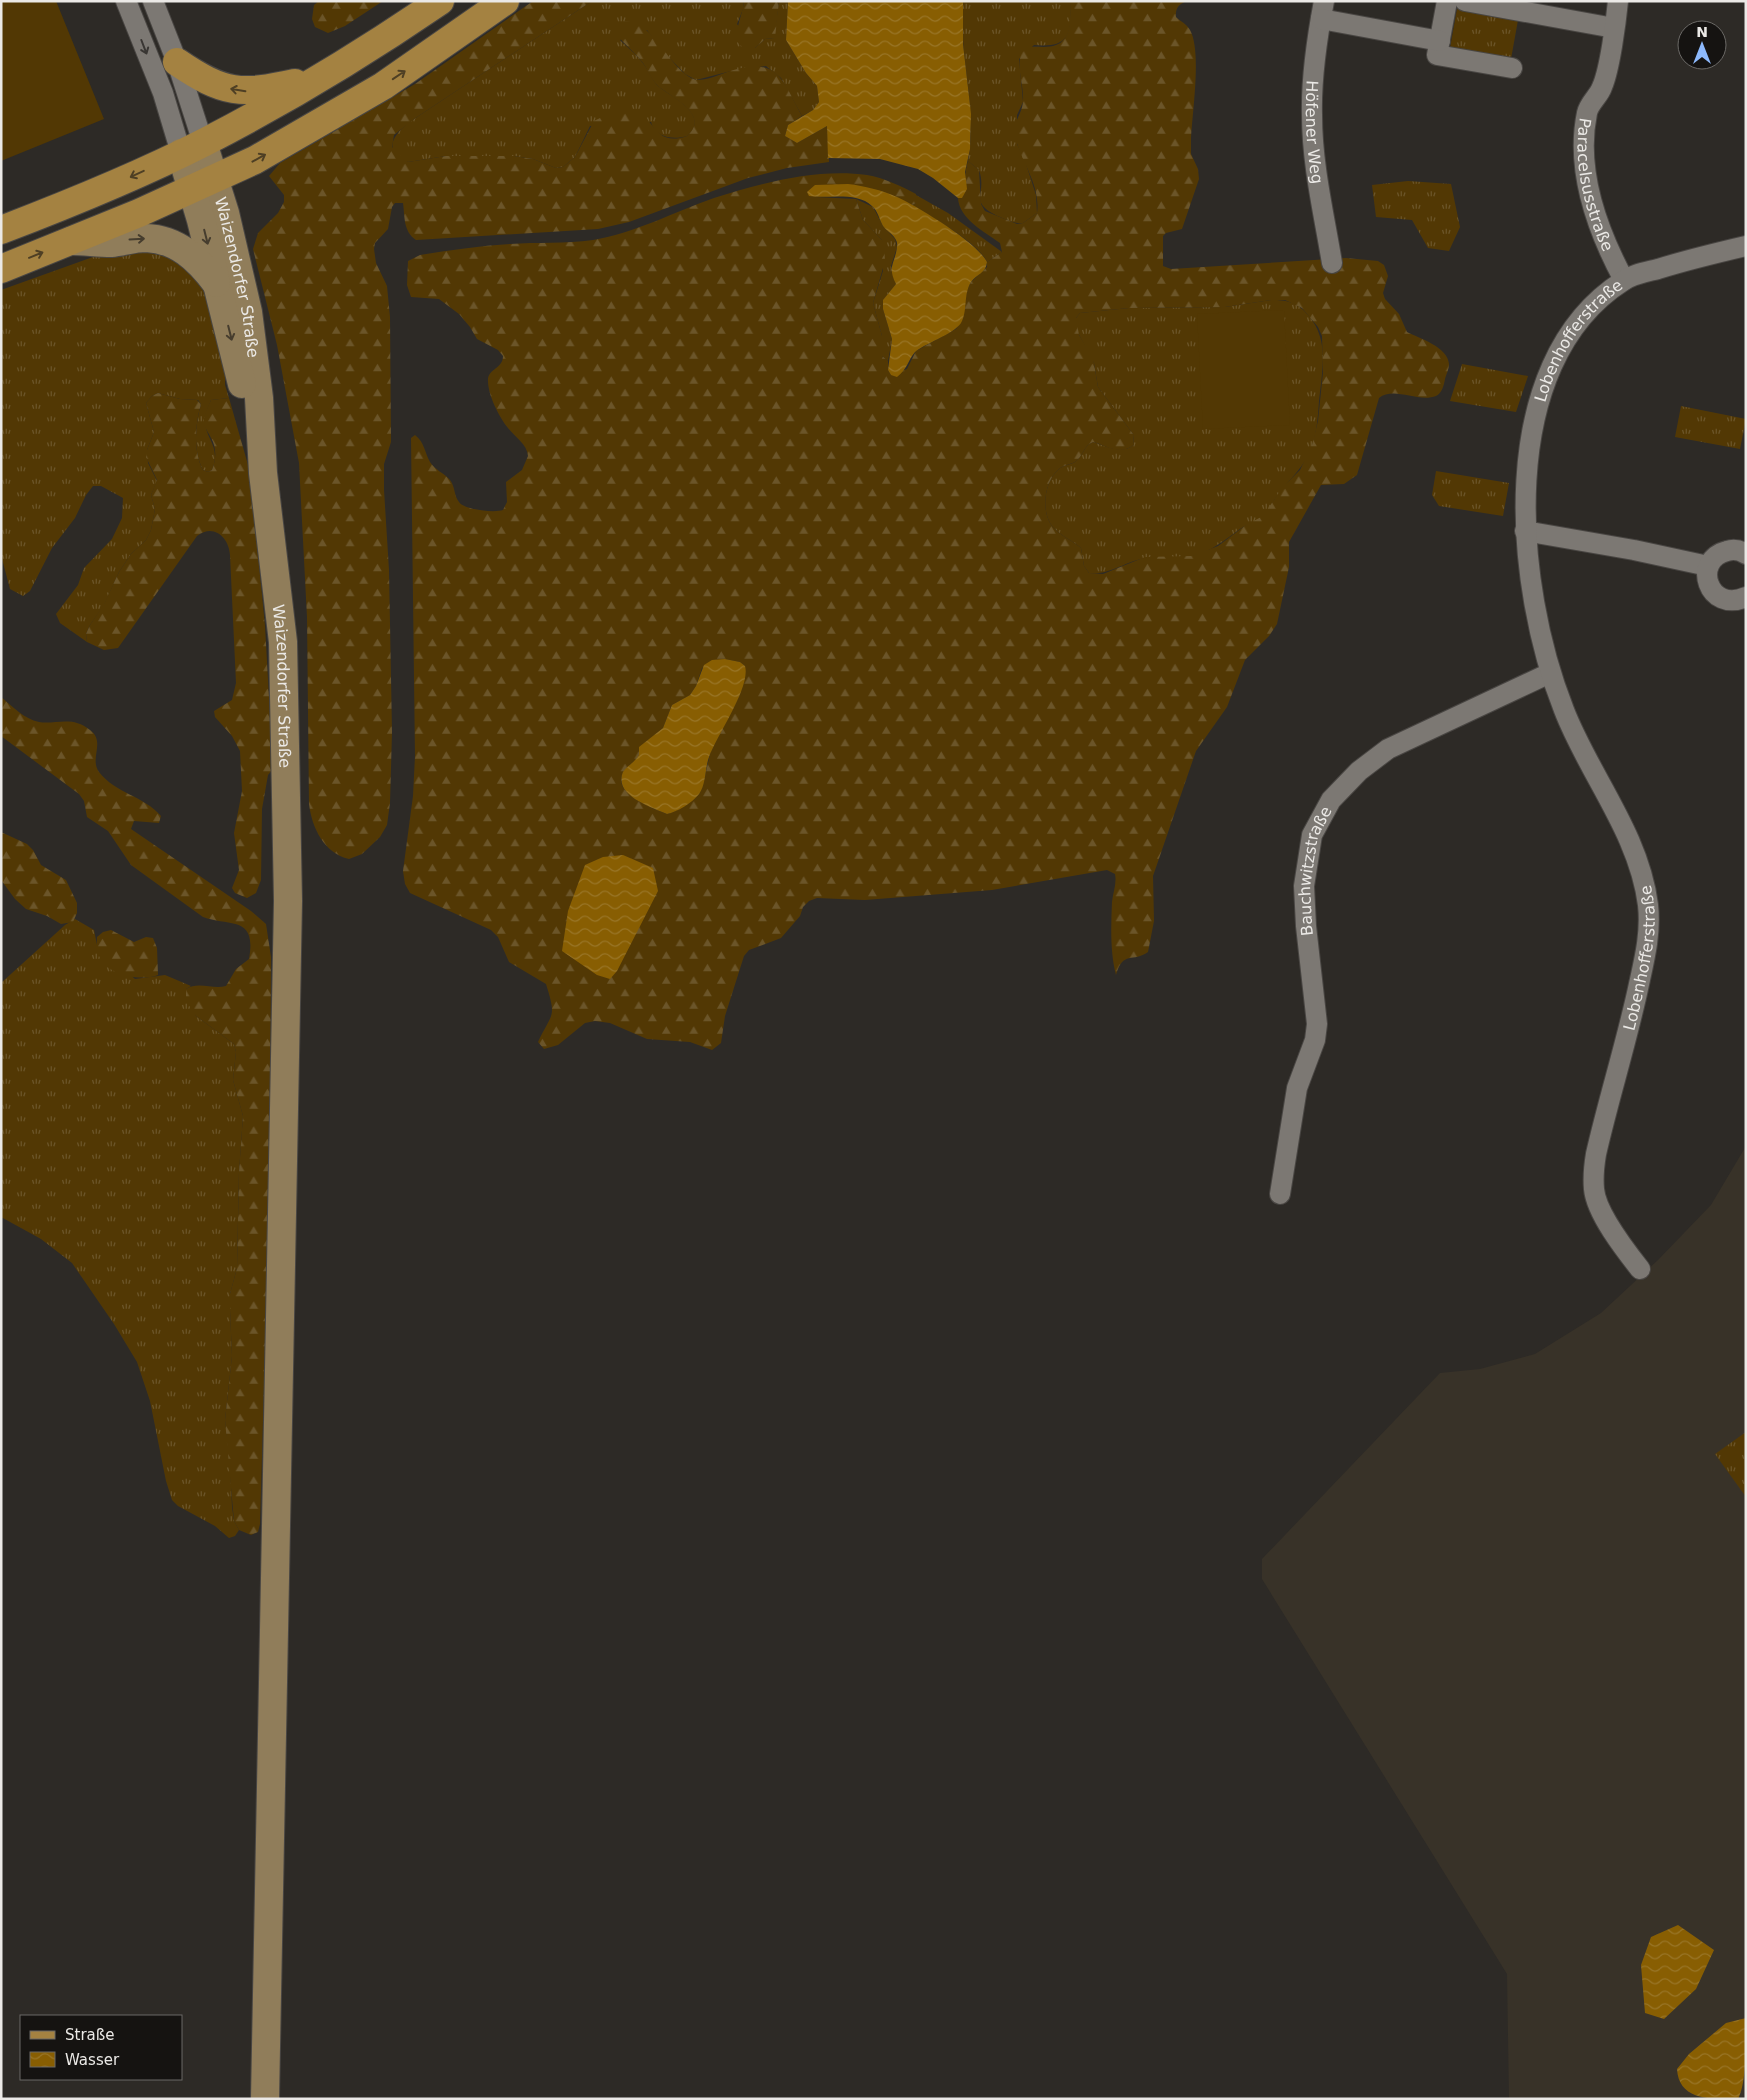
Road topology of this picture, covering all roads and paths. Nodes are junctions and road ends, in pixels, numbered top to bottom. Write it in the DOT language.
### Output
graph roads {
  1 [pos="126,1"];
  2 [pos="153,1"];
  3 [pos="440,1"];
  4 [pos="1447,1"];
  5 [pos="1465,1"];
  6 [pos="1618,1"];
  7 [pos="498,7"];
  8 [pos="1323,10"];
  9 [pos="1614,28"];
  10 [pos="1440,41"];
  11 [pos="177,62"];
  12 [pos="1512,68"];
  13 [pos="321,78"];
  14 [pos="192,148"];
  15 [pos="204,185"];
  16 [pos="1,230"];
  17 [pos="72,241"];
  18 [pos="1746,246"];
  19 [pos="1332,263"];
  20 [pos="1,269"];
  21 [pos="1624,280"];
  22 [pos="218,286"];
  23 [pos="264,474"];
  24 [pos="1525,531"];
  25 [pos="1746,554"];
  26 [pos="1708,566"];
  27 [pos="1746,597"];
  28 [pos="1550,673"];
  29 [pos="1280,1194"];
  30 [pos="1640,1269"];
  31 [pos="265,2099"];
  1 -- 14 [label="street, one-way"];
  2 -- 11 [label="street"];
  3 -- 13 [label="main road"];
  4 -- 10 [label="street"];
  5 -- 9 [label="street"];
  6 -- 9 [label="street, Paracelsusstraße"];
  15 -- 7 [label="main road, one-way"];
  8 -- 10 [label="street"];
  8 -- 19 [label="street, Höfener Weg"];
  9 -- 21 [label="street, Paracelsusstraße"];
  10 -- 12 [label="street"];
  13 -- 11 [label="main road, one-way"];
  11 -- 14 [label="street"];
  13 -- 14 [label="main road"];
  14 -- 15 [label="main road, Waizendorfer Straße"];
  14 -- 16 [label="main road, one-way"];
  15 -- 17 [label="main road"];
  15 -- 22 [label="main road, Waizendorfer Straße, one-way"];
  15 -- 23 [label="main road, Waizendorfer Straße"];
  20 -- 17 [label="main road, one-way"];
  17 -- 22 [label="main road, one-way"];
  18 -- 21 [label="street, Lobenhofferstraße"];
  21 -- 24 [label="street, Lobenhofferstraße"];
  22 -- 23 [label="main road, Waizendorfer Straße, one-way"];
  23 -- 31 [label="main road, Waizendorfer Straße"];
  24 -- 26 [label="street"];
  24 -- 28 [label="street, Lobenhofferstraße"];
  25 -- 26 [label="street"];
  26 -- 27 [label="street"];
  28 -- 29 [label="street, Bauchwitzstraße"];
  28 -- 30 [label="street, Lobenhofferstraße"];
}
